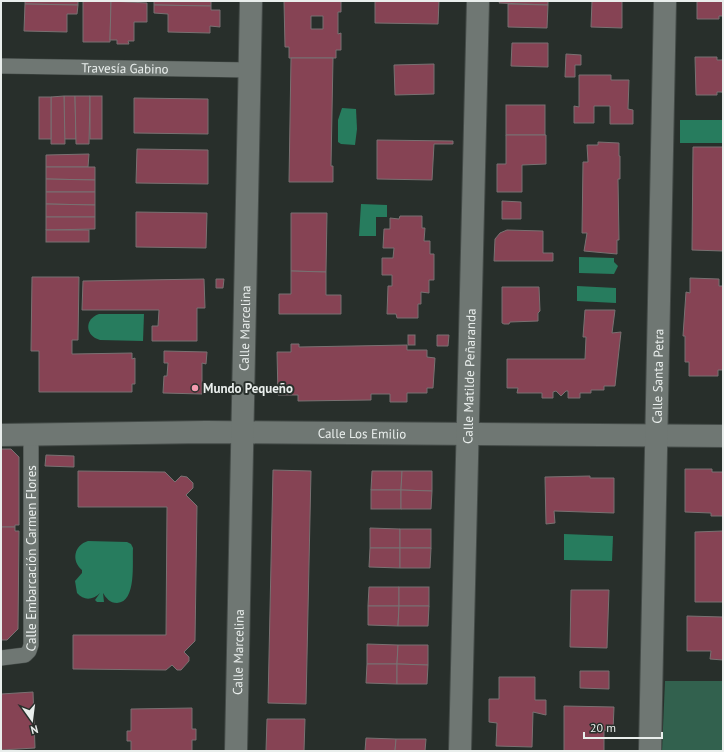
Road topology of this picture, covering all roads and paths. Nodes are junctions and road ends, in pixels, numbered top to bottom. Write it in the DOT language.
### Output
graph roads {
  1 [pos="251,1"];
  2 [pos="478,1"];
  3 [pos="665,1"];
  4 [pos="1,66"];
  5 [pos="249,70"];
  6 [pos="242,433"];
  7 [pos="468,433"];
  8 [pos="1,435"];
  9 [pos="31,435"];
  10 [pos="656,436"];
  11 [pos="723,436"];
  12 [pos="1,658"];
  13 [pos="236,751"];
  14 [pos="460,751"];
  15 [pos="650,751"];
  1 -- 5 [label="street, Calle Marcelina"];
  2 -- 7 [label="street, Calle Matilde Peñaranda"];
  3 -- 10 [label="street, Calle Santa Petra"];
  4 -- 5 [label="lane, Travesía Gabino"];
  5 -- 6 [label="street, Calle Marcelina"];
  6 -- 7 [label="street, Calle Los Emilio"];
  6 -- 9 [label="street, Calle Los Emilio"];
  6 -- 13 [label="street, Calle Marcelina"];
  7 -- 10 [label="street, Calle Los Emilio"];
  7 -- 14 [label="street, Calle Matilde Peñaranda"];
  8 -- 9 [label="street, Calle Los Emilio"];
  9 -- 12 [label="lane, Calle Embarcación Carmen Flores"];
  10 -- 11 [label="street, Calle Los Emilio"];
  10 -- 15 [label="street, Calle Santa Petra"];
}
